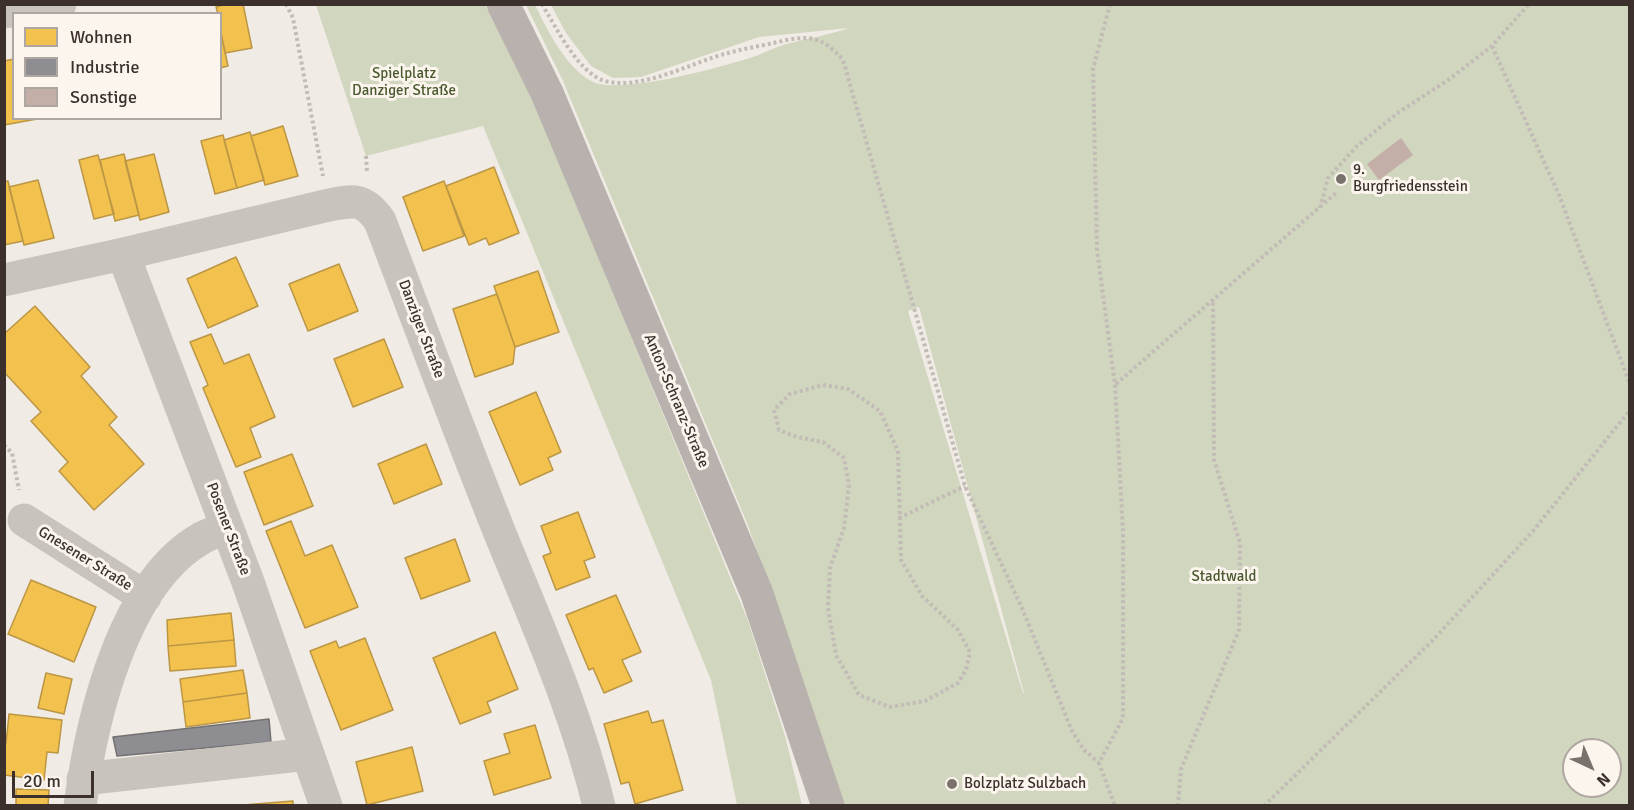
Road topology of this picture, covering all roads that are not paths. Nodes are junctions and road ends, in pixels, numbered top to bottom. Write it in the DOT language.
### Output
graph roads {
  1 [pos="60,4"];
  2 [pos="503,4"];
  3 [pos="4,12"];
  4 [pos="123,255"];
  5 [pos="4,280"];
  6 [pos="24,520"];
  7 [pos="227,528"];
  8 [pos="145,597"];
  9 [pos="308,754"];
  10 [pos="81,792"];
  11 [pos="326,806"];
  12 [pos="599,806"];
  13 [pos="828,806"];
  1 -- 3 [label="street"];
  2 -- 13 [label="main road, Anton-Schranz-Straße"];
  4 -- 5 [label="street, Danziger Straße"];
  4 -- 7 [label="street, Posener Straße"];
  4 -- 12 [label="street, Danziger Straße"];
  6 -- 8 [label="street, Gnesener Straße"];
  7 -- 8 [label="street, Gnesener Straße"];
  7 -- 9 [label="street, Posener Straße"];
  8 -- 10 [label="street, Gnesener Straße"];
  9 -- 10 [label="street"];
  9 -- 11 [label="street, Posener Straße"];
}
